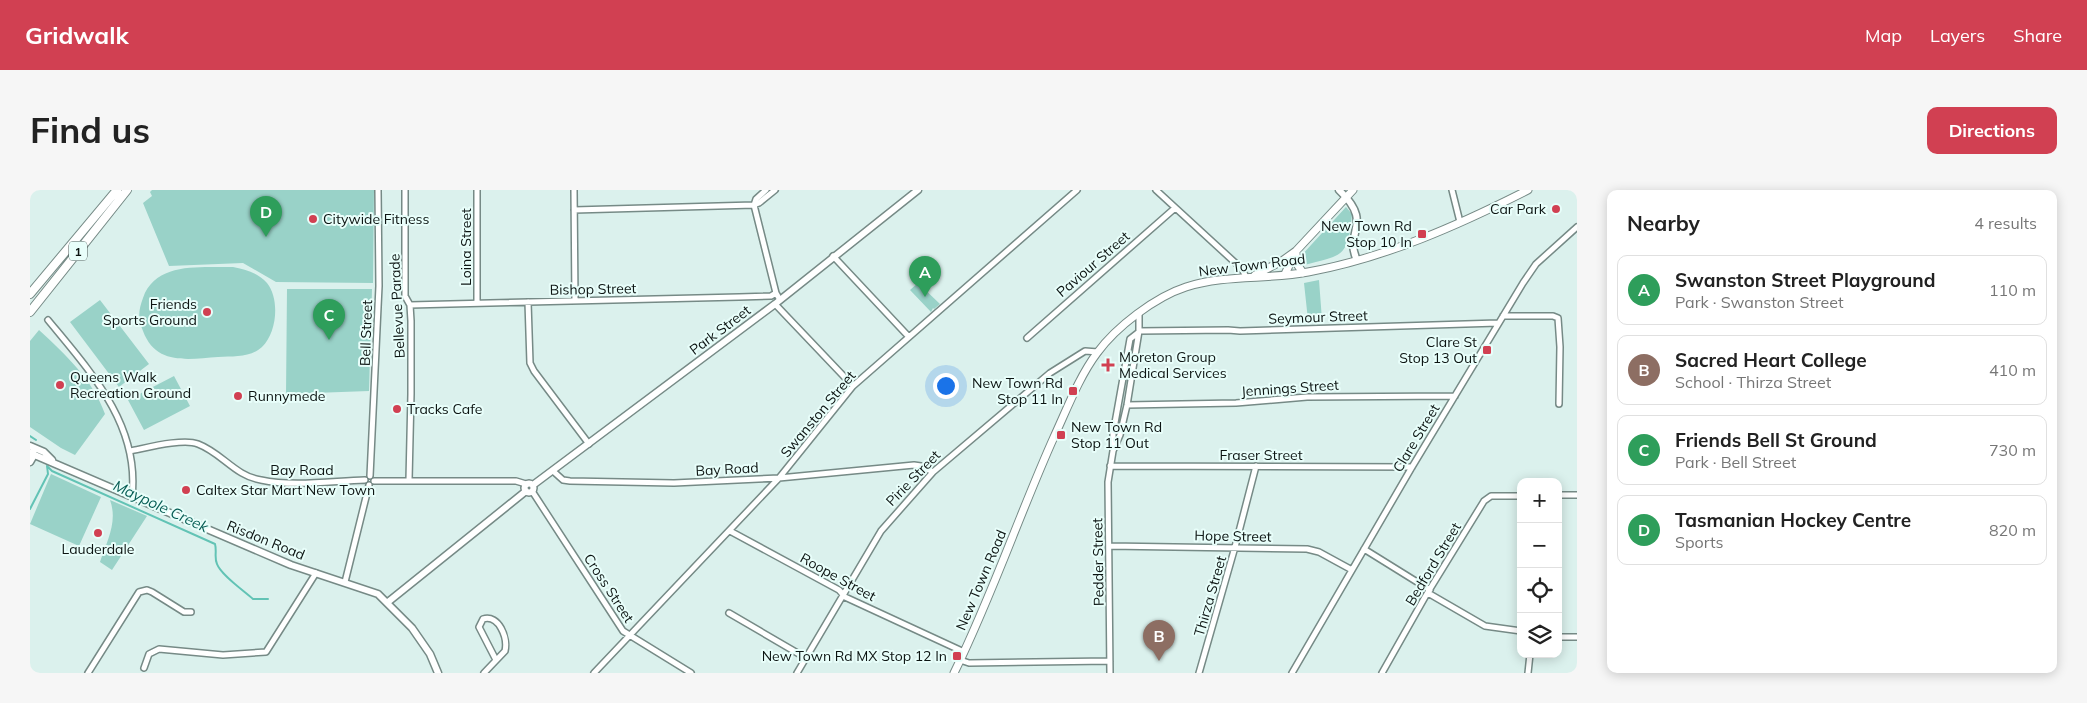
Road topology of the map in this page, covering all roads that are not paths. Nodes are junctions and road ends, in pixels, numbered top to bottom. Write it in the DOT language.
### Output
graph roads {
  1 [pos="117,190"];
  2 [pos="127,190"];
  3 [pos="378,190"];
  4 [pos="405,190"];
  5 [pos="477,190"];
  6 [pos="574,190"];
  7 [pos="766,190"];
  8 [pos="775,190"];
  9 [pos="918,190"];
  10 [pos="1077,190"];
  11 [pos="1156,190"];
  12 [pos="1339,190"];
  13 [pos="1353,190"];
  14 [pos="1452,190"];
  15 [pos="1528,190"];
  16 [pos="1348,199"];
  17 [pos="754,205"];
  18 [pos="1175,208"];
  19 [pos="574,210"];
  20 [pos="1460,222"];
  21 [pos="1577,227"];
  22 [pos="1296,251"];
  23 [pos="833,256"];
  24 [pos="1357,260"];
  25 [pos="1303,273"];
  26 [pos="1285,274"];
  27 [pos="1249,276"];
  28 [pos="776,293"];
  29 [pos="30,294"];
  30 [pos="575,301"];
  31 [pos="528,302"];
  32 [pos="778,302"];
  33 [pos="477,303"];
  34 [pos="410,305"];
  35 [pos="30,312"];
  36 [pos="1139,313"];
  37 [pos="1503,316"];
  38 [pos="48,320"];
  39 [pos="1498,323"];
  40 [pos="1139,332"];
  41 [pos="909,337"];
  42 [pos="1027,338"];
  43 [pos="1098,352"];
  44 [pos="853,386"];
  45 [pos="1455,396"];
  46 [pos="1559,404"];
  47 [pos="1127,405"];
  48 [pos="589,444"];
  49 [pos="31,450"];
  50 [pos="130,451"];
  51 [pos="1113,451"];
  52 [pos="30,462"];
  53 [pos="1110,466"];
  54 [pos="1256,466"];
  55 [pos="1412,467"];
  56 [pos="553,471"];
  57 [pos="933,472"];
  58 [pos="372,478"];
  59 [pos="779,478"];
  60 [pos="365,480"];
  61 [pos="409,480"];
  62 [pos="369,485"];
  63 [pos="529,488"];
  64 [pos="1562,495"];
  65 [pos="1577,495"];
  66 [pos="132,496"];
  67 [pos="1517,496"];
  68 [pos="730,531"];
  69 [pos="1109,546"];
  70 [pos="1235,547"];
  71 [pos="1364,549"];
  72 [pos="1352,570"];
  73 [pos="316,573"];
  74 [pos="345,582"];
  75 [pos="1429,591"];
  76 [pos="842,594"];
  77 [pos="388,602"];
  78 [pos="191,612"];
  79 [pos="730,613"];
  80 [pos="1517,630"];
  81 [pos="629,636"];
  82 [pos="1562,637"];
  83 [pos="1577,637"];
  84 [pos="964,652"];
  85 [pos="806,658"];
  86 [pos="1530,658"];
  87 [pos="496,660"];
  88 [pos="960,660"];
  89 [pos="1110,660"];
  90 [pos="144,668"];
  91 [pos="88,673"];
  92 [pos="438,673"];
  93 [pos="484,673"];
  94 [pos="594,673"];
  95 [pos="691,673"];
  96 [pos="796,673"];
  97 [pos="954,673"];
  98 [pos="1110,673"];
  99 [pos="1200,673"];
  100 [pos="1292,673"];
  101 [pos="1384,673"];
  102 [pos="1528,673"];
  1 -- 29 [label="highway, 1"];
  2 -- 35 [label="highway, 1"];
  3 -- 58 [label="street, Bell Street"];
  4 -- 34 [label="street, Bellevue Parade"];
  5 -- 33 [label="street, Loina Street"];
  6 -- 19 [label="street"];
  7 -- 17 [label="street"];
  8 -- 17 [label="street"];
  9 -- 23 [label="street, Park Street"];
  10 -- 41 [label="street, Swanston Street"];
  11 -- 18 [label="street"];
  12 -- 16 [label="street"];
  13 -- 16 [label="main road"];
  14 -- 20 [label="street"];
  15 -- 20 [label="main road, New Town Road"];
  16 -- 22 [label="main road"];
  16 -- 24 [label="street"];
  17 -- 19 [label="street"];
  17 -- 28 [label="street"];
  18 -- 27 [label="street"];
  18 -- 42 [label="street, Paviour Street"];
  19 -- 30 [label="street"];
  20 -- 24 [label="main road, New Town Road"];
  21 -- 37 [label="street, Clare Street"];
  22 -- 25 [label="main road"];
  22 -- 26 [label="main road"];
  22 -- 27 [label="main road"];
  23 -- 32 [label="street, Park Street"];
  23 -- 41 [label="street"];
  24 -- 25 [label="main road, New Town Road"];
  25 -- 26 [label="main road, New Town Road"];
  26 -- 27 [label="main road, New Town Road"];
  27 -- 36 [label="main road, New Town Road"];
  28 -- 30 [label="street, Bishop Street"];
  28 -- 32 [label="street"];
  30 -- 31 [label="street, Bishop Street"];
  31 -- 33 [label="street, Bishop Street"];
  31 -- 48 [label="street"];
  32 -- 44 [label="street"];
  32 -- 48 [label="street, Park Street"];
  33 -- 34 [label="street, Bishop Street"];
  34 -- 61 [label="street, Bellevue Parade"];
  36 -- 40 [label="street, Pedder Street"];
  36 -- 43 [label="main road, New Town Road"];
  37 -- 39 [label="street, Clare Street"];
  37 -- 46 [label="street"];
  38 -- 50 [label="street"];
  39 -- 40 [label="street, Seymour Street"];
  39 -- 45 [label="street, Clare Street"];
  40 -- 47 [label="street, Pedder Street"];
  40 -- 51 [label="street, Pedder Street"];
  41 -- 44 [label="street, Swanston Street"];
  43 -- 57 [label="street, Pirie Street"];
  43 -- 84 [label="main road, New Town Road"];
  44 -- 59 [label="street, Swanston Street"];
  45 -- 47 [label="street, Jennings Street"];
  45 -- 55 [label="street, Clare Street"];
  47 -- 51 [label="street, Pedder Street"];
  48 -- 56 [label="street, Park Street"];
  49 -- 52 [label="street"];
  49 -- 66 [label="street, Risdon Road"];
  50 -- 60 [label="street, Bay Road"];
  50 -- 66 [label="street"];
  51 -- 53 [label="street, Pedder Street"];
  53 -- 54 [label="street, Fraser Street"];
  53 -- 69 [label="street, Pedder Street"];
  54 -- 55 [label="street, Fraser Street"];
  54 -- 70 [label="street, Thirza Street"];
  55 -- 71 [label="street, Clare Street"];
  56 -- 59 [label="street, Bay Road"];
  56 -- 63 [label="street, Park Street"];
  57 -- 59 [label="street, Bay Road"];
  57 -- 76 [label="street, Pirie Street"];
  58 -- 60 [label="street"];
  58 -- 61 [label="street"];
  58 -- 62 [label="street"];
  59 -- 68 [label="street, Swanston Street"];
  60 -- 62 [label="street"];
  61 -- 63 [label="street"];
  62 -- 74 [label="street"];
  63 -- 77 [label="street, Park Street"];
  63 -- 81 [label="street, Cross Street"];
  64 -- 65 [label="street"];
  66 -- 73 [label="street, Risdon Road"];
  67 -- 75 [label="street, Bedford Street"];
  68 -- 76 [label="street, Roope Street"];
  68 -- 81 [label="street, Swanston Street"];
  69 -- 70 [label="street, Hope Street"];
  69 -- 89 [label="street, Pedder Street"];
  70 -- 72 [label="street, Hope Street"];
  70 -- 99 [label="street, Thirza Street"];
  71 -- 72 [label="street, Clare Street"];
  71 -- 75 [label="street"];
  72 -- 100 [label="street, Clare Street"];
  73 -- 74 [label="street, Risdon Road"];
  73 -- 90 [label="street"];
  74 -- 77 [label="street, Risdon Road"];
  75 -- 80 [label="street"];
  75 -- 101 [label="street, Bedford Street"];
  76 -- 84 [label="street, Roope Street"];
  76 -- 85 [label="street, Pirie Street"];
  77 -- 92 [label="street, Risdon Road"];
  78 -- 91 [label="street"];
  79 -- 85 [label="street"];
  81 -- 94 [label="street, Swanston Street"];
  81 -- 95 [label="street, Cross Street"];
  82 -- 83 [label="street"];
  84 -- 88 [label="main road, New Town Road"];
  85 -- 96 [label="street, Pirie Street"];
  86 -- 102 [label="street"];
  87 -- 87 [label="street"];
  87 -- 93 [label="street"];
  88 -- 89 [label="street"];
  88 -- 97 [label="main road, New Town Road"];
  89 -- 98 [label="street, Pedder Street"];
}
